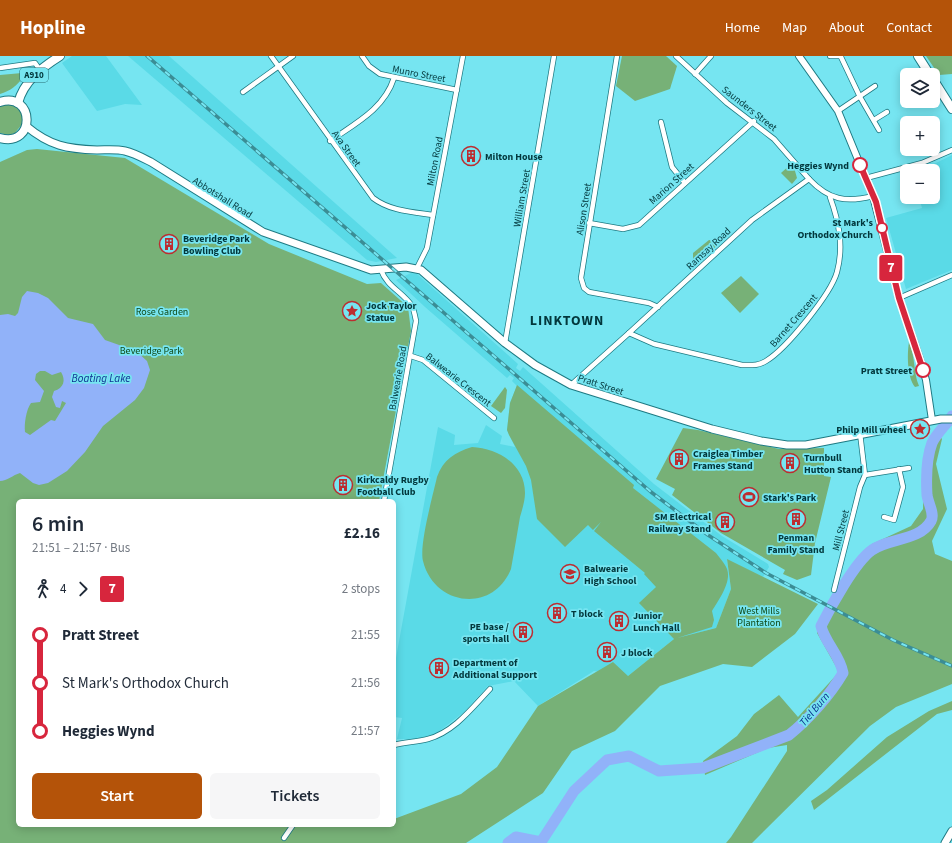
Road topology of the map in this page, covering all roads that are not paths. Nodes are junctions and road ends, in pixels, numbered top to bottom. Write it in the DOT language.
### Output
graph roads {
  1 [pos="271,56"];
  2 [pos="293,56"];
  3 [pos="362,56"];
  4 [pos="463,56"];
  5 [pos="554,56"];
  6 [pos="617,56"];
  7 [pos="676,56"];
  8 [pos="711,56"];
  9 [pos="799,56"];
  10 [pos="830,56"];
  11 [pos="841,56"];
  12 [pos="918,56"];
  13 [pos="56,57"];
  14 [pos="278,66"];
  15 [pos="0,68"];
  16 [pos="926,68"];
  17 [pos="40,70"];
  18 [pos="695,74"];
  19 [pos="394,78"];
  20 [pos="876,86"];
  21 [pos="457,90"];
  22 [pos="940,90"];
  23 [pos="243,92"];
  24 [pos="860,97"];
  25 [pos="0,101"];
  26 [pos="18,103"];
  27 [pos="952,109"];
  28 [pos="838,111"];
  29 [pos="887,112"];
  30 [pos="874,120"];
  31 [pos="754,121"];
  32 [pos="661,122"];
  33 [pos="26,126"];
  34 [pos="879,130"];
  35 [pos="0,138"];
  36 [pos="330,141"];
  37 [pos="952,150"];
  38 [pos="866,178"];
  39 [pos="809,179"];
  40 [pos="685,183"];
  41 [pos="873,196"];
  42 [pos="830,197"];
  43 [pos="433,215"];
  44 [pos="589,223"];
  45 [pos="417,268"];
  46 [pos="381,270"];
  47 [pos="952,275"];
  48 [pos="899,298"];
  49 [pos="658,307"];
  50 [pos="629,333"];
  51 [pos="505,343"];
  52 [pos="411,356"];
  53 [pos="571,385"];
  54 [pos="494,418"];
  55 [pos="952,419"];
  56 [pos="932,420"];
  57 [pos="860,433"];
  58 [pos="909,468"];
  59 [pos="899,469"];
  60 [pos="865,475"];
  61 [pos="384,499"];
  62 [pos="884,517"];
  63 [pos="834,590"];
  64 [pos="490,689"];
  65 [pos="396,745"];
  66 [pos="292,827"];
  67 [pos="952,831"];
  68 [pos="284,838"];
  69 [pos="945,843"];
  1 -- 14 [label="street, Ava Street"];
  2 -- 14 [label="street"];
  3 -- 19 [label="street, Munro Street"];
  4 -- 21 [label="street, Milton Road"];
  5 -- 51 [label="street, William Street"];
  6 -- 44 [label="street, Alison Street"];
  7 -- 18 [label="street, Saunders Street"];
  8 -- 18 [label="street"];
  9 -- 28 [label="street"];
  10 -- 11 [label="street"];
  11 -- 24 [label="street"];
  12 -- 16 [label="main road"];
  13 -- 17 [label="main road, A910"];
  14 -- 23 [label="street"];
  14 -- 36 [label="street, Ava Street"];
  15 -- 17 [label="street"];
  17 -- 26 [label="main road, A910"];
  18 -- 31 [label="street, Saunders Street"];
  19 -- 21 [label="street, Munro Street"];
  19 -- 36 [label="street"];
  20 -- 24 [label="street"];
  21 -- 43 [label="street, Milton Road"];
  22 -- 27 [label="main road"];
  24 -- 28 [label="street"];
  24 -- 30 [label="street"];
  25 -- 26 [label="main road"];
  26 -- 33 [label="main road"];
  28 -- 38 [label="street"];
  29 -- 30 [label="street"];
  30 -- 34 [label="street"];
  31 -- 39 [label="street, Saunders Street"];
  31 -- 40 [label="street, Marion Street"];
  32 -- 40 [label="street"];
  33 -- 35 [label="main road"];
  33 -- 46 [label="main road, Abbotshall Road"];
  36 -- 43 [label="street, Ava Street"];
  37 -- 38 [label="street"];
  38 -- 41 [label="street"];
  39 -- 42 [label="street"];
  39 -- 49 [label="street, Ramsay Road"];
  40 -- 44 [label="street, Marion Street"];
  41 -- 42 [label="street"];
  41 -- 48 [label="street"];
  42 -- 50 [label="street, Barnet Crescent"];
  43 -- 45 [label="street, Milton Road"];
  44 -- 49 [label="street, Alison Street"];
  45 -- 46 [label="main road, Abbotshall Road"];
  45 -- 51 [label="main road, Pratt Street"];
  46 -- 52 [label="street, Balwearie Road"];
  47 -- 48 [label="street"];
  48 -- 56 [label="street"];
  49 -- 50 [label="street, Ramsay Road"];
  50 -- 53 [label="street, Ramsay Road"];
  51 -- 53 [label="main road, Pratt Street"];
  52 -- 54 [label="street, Balwearie Crescent"];
  52 -- 61 [label="street, Balwearie Road"];
  53 -- 57 [label="main road, Pratt Street"];
  55 -- 56 [label="main road, Pratt Street"];
  56 -- 57 [label="main road, Pratt Street"];
  57 -- 60 [label="street, Mill Street"];
  58 -- 59 [label="street"];
  59 -- 60 [label="street"];
  59 -- 62 [label="street"];
  60 -- 63 [label="street, Mill Street"];
  64 -- 65 [label="street"];
  66 -- 68 [label="street"];
  67 -- 69 [label="main road"];
}
